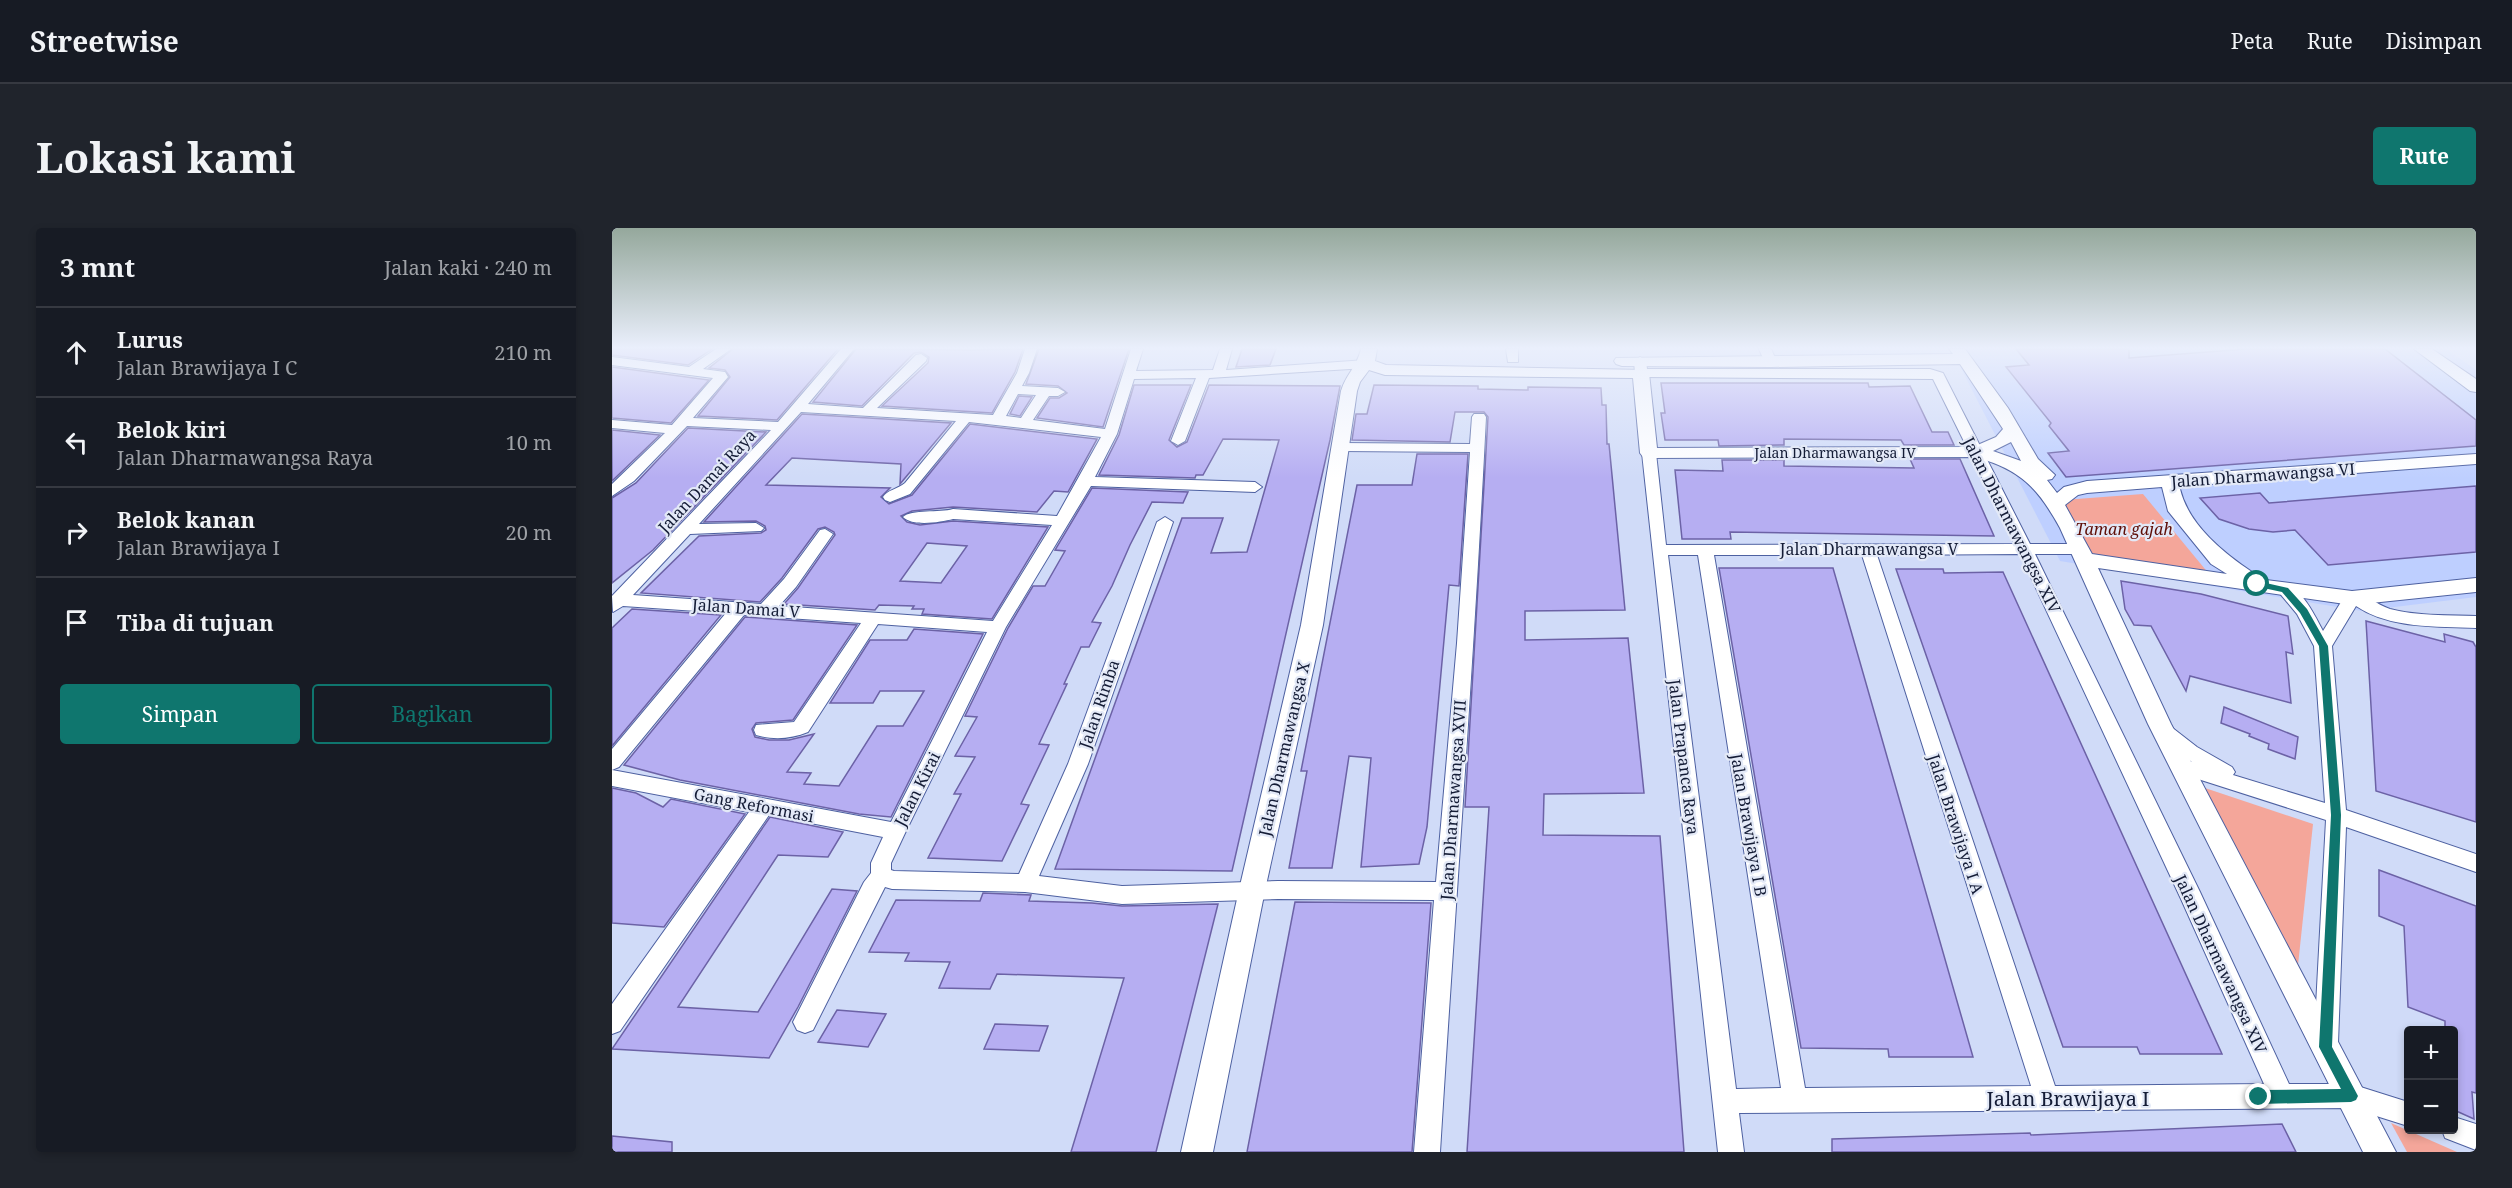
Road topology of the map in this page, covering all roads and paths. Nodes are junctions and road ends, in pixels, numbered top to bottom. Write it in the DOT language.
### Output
graph roads {
  1 [pos="708,392"];
  2 [pos="811,392"];
  3 [pos="886,392"];
  4 [pos="1013,392"];
  5 [pos="1051,392"];
  6 [pos="1125,392"];
  7 [pos="1202,392"];
  8 [pos="1350,392"];
  9 [pos="1643,392"];
  10 [pos="1945,392"];
  11 [pos="1989,392"];
  12 [pos="798,408"];
  13 [pos="867,411"];
  14 [pos="966,417"];
  15 [pos="1479,417"];
  16 [pos="997,419"];
  17 [pos="1025,422"];
  18 [pos="612,424"];
  19 [pos="679,426"];
  20 [pos="782,426"];
  21 [pos="1110,434"];
  22 [pos="2007,435"];
  23 [pos="1178,441"];
  24 [pos="1341,447"];
  25 [pos="1477,448"];
  26 [pos="1972,452"];
  27 [pos="1649,453"];
  28 [pos="2476,459"];
  29 [pos="612,474"];
  30 [pos="628,478"];
  31 [pos="1086,481"];
  32 [pos="2177,482"];
  33 [pos="1255,487"];
  34 [pos="2087,487"];
  35 [pos="612,491"];
  36 [pos="890,497"];
  37 [pos="2055,504"];
  38 [pos="911,517"];
  39 [pos="1062,521"];
  40 [pos="1165,522"];
  41 [pos="756,528"];
  42 [pos="687,529"];
  43 [pos="825,534"];
  44 [pos="1705,549"];
  45 [pos="2026,549"];
  46 [pos="1659,550"];
  47 [pos="1868,550"];
  48 [pos="2081,554"];
  49 [pos="2257,584"];
  50 [pos="2476,585"];
  51 [pos="2285,590"];
  52 [pos="2354,598"];
  53 [pos="615,603"];
  54 [pos="740,608"];
  55 [pos="766,610"];
  56 [pos="874,617"];
  57 [pos="2476,622"];
  58 [pos="998,627"];
  59 [pos="2324,646"];
  60 [pos="763,730"];
  61 [pos="2161,730"];
  62 [pos="612,762"];
  63 [pos="2183,767"];
  64 [pos="612,778"];
  65 [pos="2258,790"];
  66 [pos="763,808"];
  67 [pos="2336,815"];
  68 [pos="896,831"];
  69 [pos="2476,863"];
  70 [pos="880,875"];
  71 [pos="1024,883"];
  72 [pos="1252,891"];
  73 [pos="1446,891"];
  74 [pos="805,1022"];
  75 [pos="612,1023"];
  76 [pos="2325,1047"];
  77 [pos="2351,1096"];
  78 [pos="2282,1097"];
  79 [pos="2047,1098"];
  80 [pos="1725,1101"];
  81 [pos="1795,1101"];
  82 [pos="2404,1112"];
  83 [pos="2458,1130"];
  84 [pos="2476,1137"];
  85 [pos="1197,1152"];
  86 [pos="1427,1152"];
  87 [pos="1731,1152"];
  88 [pos="2380,1152"];
  1 -- 19 [label="street"];
  2 -- 12 [label="street, Jalan Damai Raya"];
  3 -- 13 [label="street"];
  4 -- 16 [label="street"];
  5 -- 17 [label="street"];
  6 -- 21 [label="street, Jalan Kirai"];
  7 -- 23 [label="street"];
  8 -- 24 [label="street, Jalan Dharmawangsa X"];
  9 -- 27 [label="street, Jalan Prapanca Raya"];
  10 -- 26 [label="street, Jalan Dharmawangsa XIV"];
  11 -- 22 [label="street"];
  12 -- 13 [label="street"];
  12 -- 20 [label="street, Jalan Damai Raya"];
  13 -- 14 [label="street"];
  14 -- 16 [label="street"];
  14 -- 36 [label="street"];
  15 -- 25 [label="street, Jalan Dharmawangsa XVII"];
  16 -- 17 [label="street"];
  17 -- 21 [label="street"];
  18 -- 19 [label="street"];
  19 -- 20 [label="street"];
  19 -- 30 [label="street"];
  20 -- 42 [label="street, Jalan Damai Raya"];
  21 -- 31 [label="street, Jalan Kirai"];
  22 -- 26 [label="street, Jalan Dharmawangsa IV"];
  22 -- 34 [label="street"];
  24 -- 25 [label="street"];
  24 -- 72 [label="street, Jalan Dharmawangsa X"];
  25 -- 73 [label="street, Jalan Dharmawangsa XVII"];
  26 -- 27 [label="street, Jalan Dharmawangsa IV"];
  26 -- 37 [label="street"];
  26 -- 45 [label="street, Jalan Dharmawangsa XIV"];
  27 -- 46 [label="street, Jalan Prapanca Raya"];
  28 -- 32 [label="street, Jalan Dharmawangsa VI"];
  29 -- 30 [label="street"];
  30 -- 35 [label="street"];
  31 -- 33 [label="street"];
  31 -- 39 [label="street, Jalan Kirai"];
  32 -- 34 [label="street, Jalan Dharmawangsa VI"];
  32 -- 49 [label="street"];
  34 -- 37 [label="street, Jalan Dharmawangsa VI"];
  37 -- 48 [label="street"];
  38 -- 39 [label="street"];
  39 -- 58 [label="street, Jalan Kirai"];
  40 -- 71 [label="street, Jalan Rimba"];
  41 -- 42 [label="street"];
  42 -- 53 [label="street, Jalan Damai Raya"];
  43 -- 55 [label="street"];
  44 -- 46 [label="street, Jalan Dharmawangsa V"];
  44 -- 47 [label="street, Jalan Dharmawangsa V"];
  44 -- 81 [label="street, Jalan Brawijaya I B"];
  45 -- 47 [label="street, Jalan Dharmawangsa V"];
  45 -- 48 [label="street, Jalan Dharmawangsa V"];
  45 -- 78 [label="street, Jalan Dharmawangsa XIV"];
  46 -- 80 [label="street, Jalan Prapanca Raya"];
  47 -- 79 [label="street, Jalan Brawijaya I A"];
  48 -- 49 [label="street"];
  48 -- 61 [label="street"];
  49 -- 51 [label="street"];
  50 -- 52 [label="street"];
  51 -- 52 [label="street"];
  51 -- 59 [label="street"];
  52 -- 57 [label="street"];
  52 -- 59 [label="street"];
  53 -- 54 [label="street, Jalan Damai V"];
  54 -- 55 [label="street, Jalan Damai V"];
  54 -- 62 [label="street"];
  55 -- 56 [label="street, Jalan Damai V"];
  56 -- 58 [label="street, Jalan Damai V"];
  56 -- 60 [label="street"];
  58 -- 68 [label="street, Jalan Kirai"];
  59 -- 67 [label="street"];
  61 -- 63 [label="street"];
  61 -- 65 [label="street"];
  63 -- 65 [label="street"];
  63 -- 76 [label="street"];
  64 -- 66 [label="street, Gang Reformasi"];
  65 -- 67 [label="street"];
  66 -- 68 [label="street, Gang Reformasi"];
  66 -- 75 [label="street"];
  67 -- 69 [label="street"];
  67 -- 76 [label="street"];
  68 -- 70 [label="street, Jalan Kirai"];
  70 -- 71 [label="street"];
  70 -- 74 [label="street, Jalan Kirai"];
  71 -- 72 [label="street"];
  72 -- 73 [label="street"];
  72 -- 85 [label="street, Jalan Dharmawangsa X"];
  73 -- 86 [label="street, Jalan Dharmawangsa XVII"];
  76 -- 77 [label="street"];
  77 -- 78 [label="street, Jalan Brawijaya I"];
  77 -- 82 [label="street, Jalan Brawijaya I"];
  77 -- 88 [label="street"];
  78 -- 79 [label="street, Jalan Brawijaya I"];
  79 -- 81 [label="street, Jalan Brawijaya I"];
  80 -- 81 [label="street, Jalan Brawijaya I"];
  80 -- 87 [label="street, Jalan Prapanca Raya"];
  83 -- 84 [label="street"];
}
